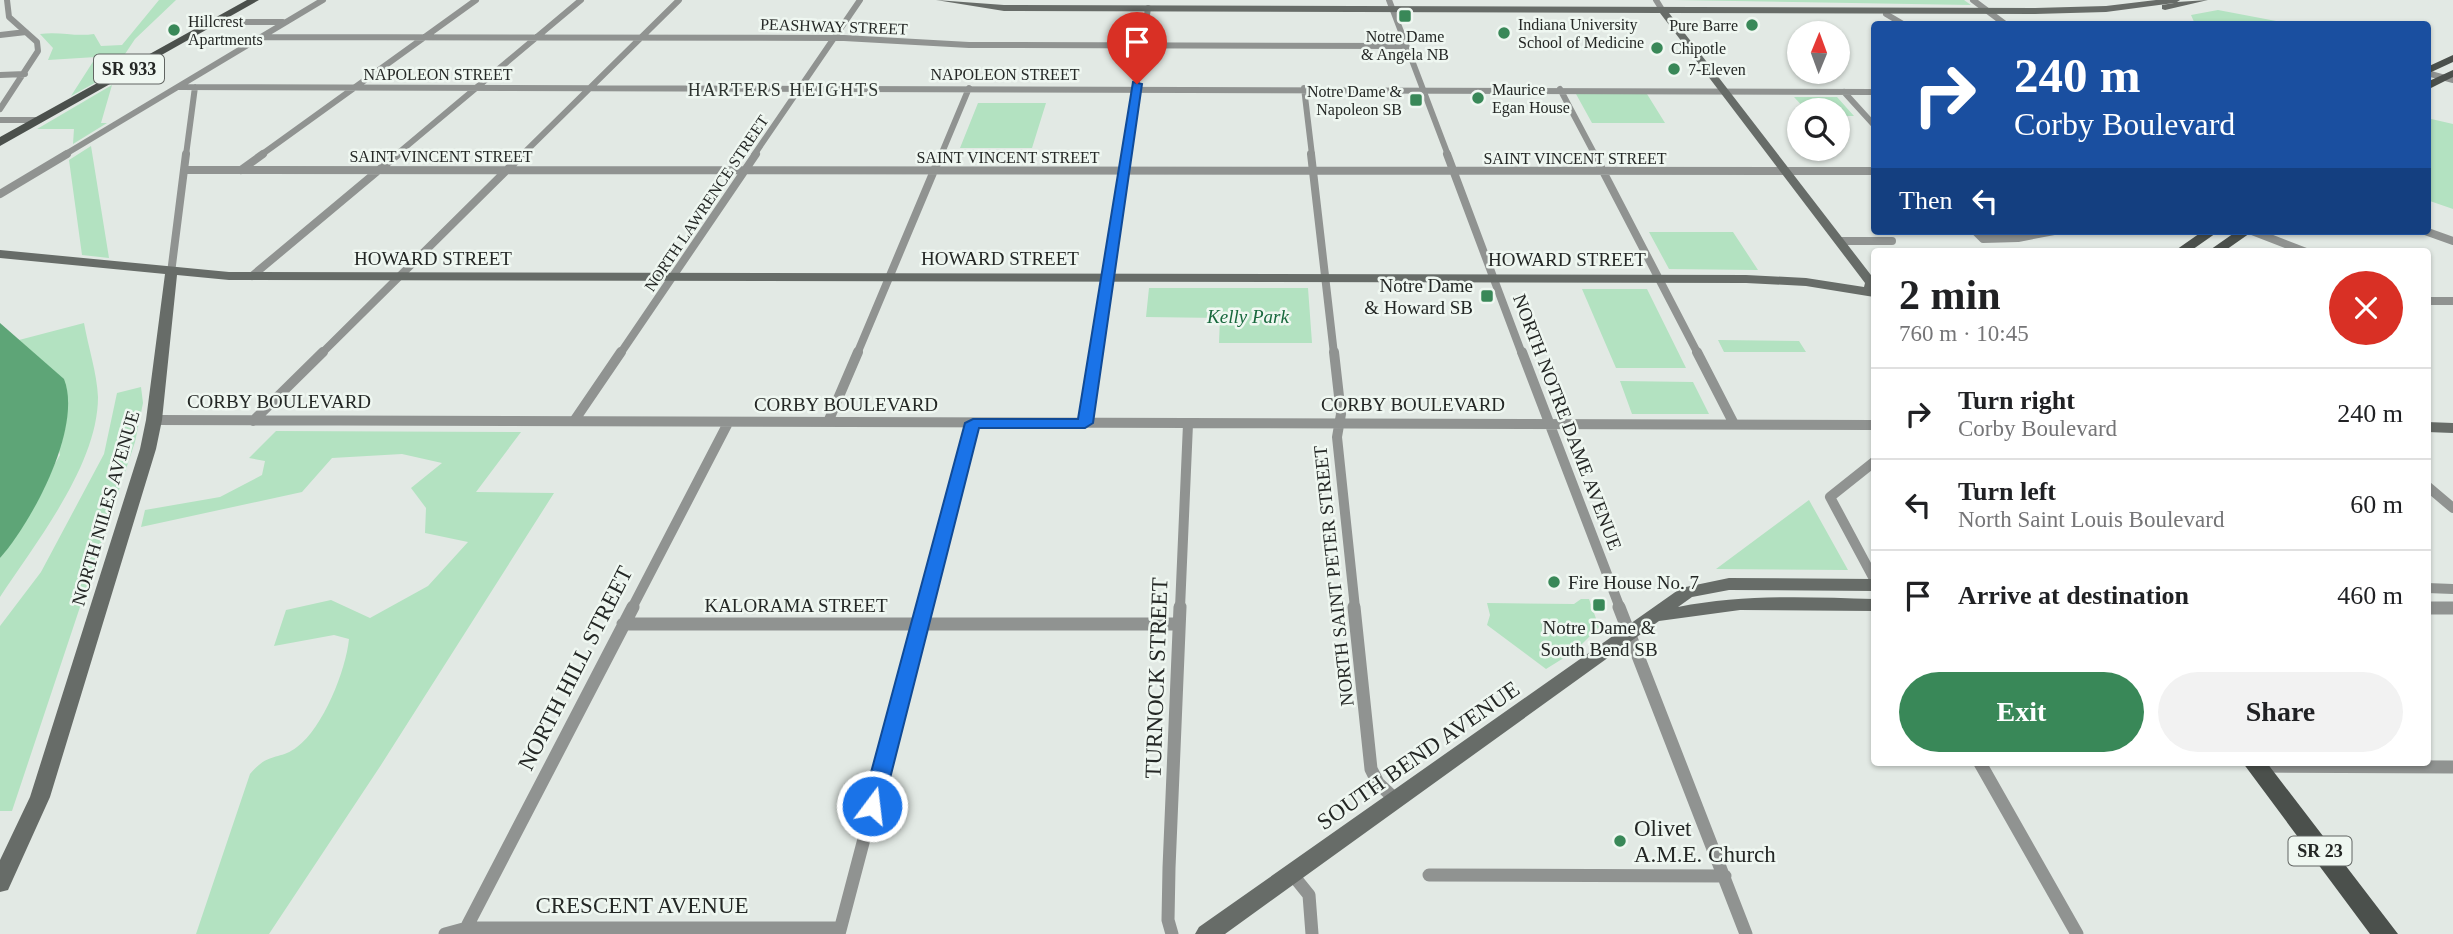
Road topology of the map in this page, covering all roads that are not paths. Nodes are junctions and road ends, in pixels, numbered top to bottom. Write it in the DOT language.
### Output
graph roads {
  1 [pos="7,0"];
  2 [pos="254,0"];
  3 [pos="323,0"];
  4 [pos="476,0"];
  5 [pos="581,0"];
  6 [pos="679,0"];
  7 [pos="860,0"];
  8 [pos="940,0"];
  9 [pos="1973,0"];
  10 [pos="2176,0"];
  11 [pos="2204,0"];
  12 [pos="1391,4"];
  13 [pos="1660,7"];
  14 [pos="1148,8"];
  15 [pos="1990,12"];
  16 [pos="1888,15"];
  17 [pos="1890,21"];
  18 [pos="1898,21"];
  19 [pos="2001,21"];
  20 [pos="233,22"];
  21 [pos="286,22"];
  22 [pos="26,32"];
  23 [pos="0,35"];
  24 [pos="261,37"];
  25 [pos="424,37"];
  26 [pos="537,37"];
  27 [pos="641,37"];
  28 [pos="835,37"];
  29 [pos="1143,46"];
  30 [pos="1405,46"];
  31 [pos="2453,58"];
  32 [pos="2431,70"];
  33 [pos="2431,73"];
  34 [pos="25,74"];
  35 [pos="0,75"];
  36 [pos="2450,77"];
  37 [pos="2431,85"];
  38 [pos="178,87"];
  39 [pos="195,87"];
  40 [pos="355,88"];
  41 [pos="477,88"];
  42 [pos="589,88"];
  43 [pos="801,88"];
  44 [pos="969,88"];
  45 [pos="1136,88"];
  46 [pos="1304,88"];
  47 [pos="1422,88"];
  48 [pos="1560,89"];
  49 [pos="1723,91"];
  50 [pos="1844,92"];
  51 [pos="1871,92"];
  52 [pos="0,109"];
  53 [pos="0,120"];
  54 [pos="39,120"];
  55 [pos="1871,122"];
  56 [pos="0,142"];
  57 [pos="185,170"];
  58 [pos="240,170"];
  59 [pos="379,170"];
  60 [pos="505,170"];
  61 [pos="745,170"];
  62 [pos="934,171"];
  63 [pos="1124,171"];
  64 [pos="1313,171"];
  65 [pos="1454,171"];
  66 [pos="1786,171"];
  67 [pos="1871,171"];
  68 [pos="1603,172"];
  69 [pos="0,194"];
  70 [pos="2431,233"];
  71 [pos="1979,235"];
  72 [pos="2036,235"];
  73 [pos="2206,235"];
  74 [pos="2240,235"];
  75 [pos="2262,235"];
  76 [pos="1839,241"];
  77 [pos="1892,241"];
  78 [pos="2453,241"];
  79 [pos="2186,248"];
  80 [pos="2220,248"];
  81 [pos="2295,248"];
  82 [pos="0,254"];
  83 [pos="171,273"];
  84 [pos="252,276"];
  85 [pos="398,276"];
  86 [pos="672,277"];
  87 [pos="890,278"];
  88 [pos="1107,278"];
  89 [pos="1324,278"];
  90 [pos="1494,278"];
  91 [pos="1659,279"];
  92 [pos="1871,284"];
  93 [pos="1871,293"];
  94 [pos="2431,300"];
  95 [pos="2453,301"];
  96 [pos="154,420"];
  97 [pos="253,421"];
  98 [pos="574,421"];
  99 [pos="828,422"];
  100 [pos="728,423"];
  101 [pos="973,423"];
  102 [pos="1085,423"];
  103 [pos="1548,423"];
  104 [pos="1188,424"];
  105 [pos="1339,424"];
  106 [pos="1734,424"];
  107 [pos="1871,425"];
  108 [pos="2431,427"];
  109 [pos="2453,428"];
  110 [pos="1871,464"];
  111 [pos="2431,489"];
  112 [pos="2453,508"];
  113 [pos="1871,573"];
  114 [pos="1871,585"];
  115 [pos="2431,589"];
  116 [pos="2453,589"];
  117 [pos="1871,605"];
  118 [pos="2431,608"];
  119 [pos="2453,608"];
  120 [pos="1657,615"];
  121 [pos="624,624"];
  122 [pos="920,624"];
  123 [pos="1179,624"];
  124 [pos="1629,635"];
  125 [pos="1982,766"];
  126 [pos="2257,766"];
  127 [pos="2354,766"];
  128 [pos="2453,767"];
  129 [pos="1396,800"];
  130 [pos="1292,874"];
  131 [pos="1429,875"];
  132 [pos="1725,876"];
  133 [pos="0,883"];
  134 [pos="465,931"];
  135 [pos="840,931"];
  136 [pos="445,934"];
  137 [pos="1172,934"];
  138 [pos="1207,934"];
  139 [pos="1312,934"];
  140 [pos="1746,934"];
  141 [pos="2077,934"];
  142 [pos="2385,934"];
  1 -- 22 [label="street"];
  2 -- 54 [label="main road, SR 933"];
  3 -- 21 [label="street"];
  4 -- 25 [label="street"];
  5 -- 26 [label="street"];
  6 -- 27 [label="street"];
  7 -- 28 [label="street, NORTH LAWRENCE STREET"];
  8 -- 14 [label="street"];
  9 -- 15 [label="street"];
  10 -- 15 [label="street"];
  11 -- 15 [label="street"];
  12 -- 13 [label="street"];
  12 -- 14 [label="street"];
  12 -- 30 [label="street, NORTH NOTRE DAME AVENUE"];
  13 -- 15 [label="street"];
  13 -- 16 [label="street"];
  13 -- 49 [label="street"];
  14 -- 29 [label="street"];
  15 -- 16 [label="street"];
  15 -- 19 [label="street"];
  16 -- 17 [label="street"];
  16 -- 18 [label="street"];
  20 -- 21 [label="street"];
  21 -- 24 [label="street"];
  22 -- 23 [label="street"];
  22 -- 34 [label="street"];
  24 -- 25 [label="street, PEASHWAY STREET"];
  24 -- 38 [label="street"];
  25 -- 26 [label="street, PEASHWAY STREET"];
  25 -- 40 [label="street"];
  26 -- 27 [label="street, PEASHWAY STREET"];
  26 -- 41 [label="street"];
  27 -- 28 [label="street, PEASHWAY STREET"];
  27 -- 42 [label="street"];
  28 -- 29 [label="street, PEASHWAY STREET"];
  28 -- 43 [label="street, NORTH LAWRENCE STREET"];
  29 -- 30 [label="street, PEASHWAY STREET"];
  29 -- 45 [label="street"];
  30 -- 47 [label="street, NORTH NOTRE DAME AVENUE"];
  31 -- 32 [label="main road"];
  33 -- 36 [label="street"];
  34 -- 35 [label="street"];
  34 -- 52 [label="street"];
  36 -- 37 [label="main road"];
  38 -- 39 [label="street, NAPOLEON STREET"];
  38 -- 69 [label="street"];
  39 -- 40 [label="street, NAPOLEON STREET"];
  39 -- 57 [label="street, NORTH NILES AVENUE"];
  40 -- 41 [label="street, NAPOLEON STREET"];
  40 -- 58 [label="street"];
  41 -- 42 [label="street, NAPOLEON STREET"];
  41 -- 59 [label="street"];
  42 -- 43 [label="street, NAPOLEON STREET"];
  42 -- 60 [label="street"];
  43 -- 44 [label="street, NAPOLEON STREET"];
  43 -- 61 [label="street, NORTH LAWRENCE STREET"];
  44 -- 45 [label="street, NAPOLEON STREET"];
  44 -- 62 [label="street"];
  45 -- 46 [label="street, NAPOLEON STREET"];
  45 -- 63 [label="street"];
  46 -- 47 [label="street, NAPOLEON STREET"];
  46 -- 64 [label="street, NORTH SAINT PETER STREET"];
  47 -- 48 [label="street, NAPOLEON STREET"];
  47 -- 65 [label="street, NORTH NOTRE DAME AVENUE"];
  48 -- 49 [label="street, NAPOLEON STREET"];
  48 -- 68 [label="street"];
  49 -- 50 [label="street, NAPOLEON STREET"];
  49 -- 66 [label="street"];
  50 -- 51 [label="street, NAPOLEON STREET"];
  50 -- 55 [label="street"];
  53 -- 54 [label="street"];
  54 -- 56 [label="main road, SR 933"];
  57 -- 58 [label="street, SAINT VINCENT STREET"];
  57 -- 83 [label="street, NORTH NILES AVENUE"];
  58 -- 59 [label="street, SAINT VINCENT STREET"];
  59 -- 60 [label="street, SAINT VINCENT STREET"];
  59 -- 84 [label="street"];
  60 -- 61 [label="street, SAINT VINCENT STREET"];
  60 -- 85 [label="street"];
  61 -- 62 [label="street, SAINT VINCENT STREET"];
  61 -- 86 [label="street, NORTH LAWRENCE STREET"];
  62 -- 63 [label="street, SAINT VINCENT STREET"];
  62 -- 87 [label="street"];
  63 -- 64 [label="street, SAINT VINCENT STREET"];
  63 -- 88 [label="street"];
  64 -- 65 [label="street, SAINT VINCENT STREET"];
  64 -- 89 [label="street, NORTH SAINT PETER STREET"];
  65 -- 68 [label="street, SAINT VINCENT STREET"];
  65 -- 90 [label="street, NORTH NOTRE DAME AVENUE"];
  66 -- 67 [label="street, SAINT VINCENT STREET"];
  66 -- 68 [label="street, SAINT VINCENT STREET"];
  66 -- 76 [label="street"];
  68 -- 91 [label="street"];
  70 -- 78 [label="street"];
  71 -- 72 [label="street"];
  73 -- 79 [label="main road"];
  74 -- 80 [label="main road"];
  75 -- 81 [label="street"];
  76 -- 77 [label="street"];
  76 -- 92 [label="street"];
  82 -- 83 [label="street, HOWARD STREET"];
  83 -- 84 [label="street, HOWARD STREET"];
  83 -- 96 [label="street, NORTH NILES AVENUE"];
  84 -- 85 [label="street, HOWARD STREET"];
  85 -- 86 [label="street, HOWARD STREET"];
  85 -- 97 [label="street"];
  86 -- 87 [label="street, HOWARD STREET"];
  86 -- 98 [label="street, NORTH LAWRENCE STREET"];
  87 -- 88 [label="street, HOWARD STREET"];
  87 -- 99 [label="street"];
  88 -- 89 [label="street, HOWARD STREET"];
  88 -- 102 [label="street"];
  89 -- 90 [label="street, HOWARD STREET"];
  89 -- 105 [label="street, NORTH SAINT PETER STREET"];
  90 -- 91 [label="street, HOWARD STREET"];
  90 -- 103 [label="street, NORTH NOTRE DAME AVENUE"];
  91 -- 93 [label="street, HOWARD STREET"];
  91 -- 106 [label="street"];
  94 -- 95 [label="street"];
  96 -- 97 [label="street, CORBY BOULEVARD"];
  96 -- 133 [label="street, NORTH NILES AVENUE"];
  97 -- 98 [label="street, CORBY BOULEVARD"];
  98 -- 100 [label="street, CORBY BOULEVARD"];
  99 -- 100 [label="street, CORBY BOULEVARD"];
  99 -- 101 [label="street, CORBY BOULEVARD"];
  100 -- 121 [label="street, NORTH HILL STREET"];
  101 -- 102 [label="street, CORBY BOULEVARD"];
  101 -- 122 [label="street"];
  102 -- 104 [label="street, CORBY BOULEVARD"];
  103 -- 105 [label="street, CORBY BOULEVARD"];
  103 -- 106 [label="street, CORBY BOULEVARD"];
  103 -- 124 [label="street, NORTH NOTRE DAME AVENUE"];
  104 -- 105 [label="street, CORBY BOULEVARD"];
  104 -- 123 [label="street, TURNOCK STREET"];
  105 -- 129 [label="street, NORTH SAINT PETER STREET"];
  106 -- 107 [label="street, CORBY BOULEVARD"];
  108 -- 109 [label="street"];
  110 -- 113 [label="street"];
  111 -- 112 [label="street"];
  114 -- 120 [label="street, SOUTH BEND AVENUE"];
  115 -- 116 [label="street"];
  117 -- 120 [label="street"];
  118 -- 119 [label="street"];
  120 -- 124 [label="street, SOUTH BEND AVENUE"];
  121 -- 122 [label="street, KALORAMA STREET"];
  121 -- 134 [label="street, NORTH HILL STREET"];
  122 -- 123 [label="street, KALORAMA STREET"];
  122 -- 135 [label="street"];
  123 -- 137 [label="street, TURNOCK STREET"];
  124 -- 129 [label="street, SOUTH BEND AVENUE"];
  124 -- 132 [label="street, NORTH NOTRE DAME AVENUE"];
  125 -- 141 [label="street"];
  126 -- 142 [label="main road, SR 23"];
  127 -- 128 [label="street"];
  129 -- 130 [label="street, SOUTH BEND AVENUE"];
  130 -- 138 [label="street, SOUTH BEND AVENUE"];
  130 -- 139 [label="street"];
  131 -- 132 [label="street"];
  132 -- 140 [label="street, NORTH NOTRE DAME AVENUE"];
  134 -- 135 [label="street, CRESCENT AVENUE"];
  134 -- 136 [label="street, CRESCENT AVENUE"];
}
